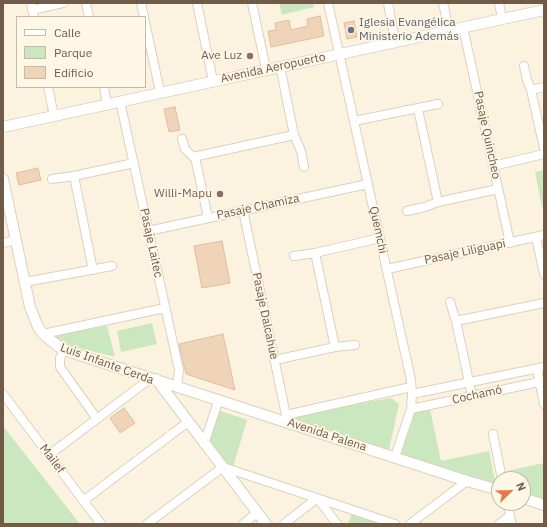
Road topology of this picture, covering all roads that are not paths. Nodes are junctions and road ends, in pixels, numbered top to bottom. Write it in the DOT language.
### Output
graph roads {
  1 [pos="63,3"];
  2 [pos="86,3"];
  3 [pos="141,3"];
  4 [pos="197,3"];
  5 [pos="252,3"];
  6 [pos="328,3"];
  7 [pos="388,3"];
  8 [pos="443,3"];
  9 [pos="499,3"];
  10 [pos="32,10"];
  11 [pos="544,10"];
  12 [pos="89,16"];
  13 [pos="144,16"];
  14 [pos="502,19"];
  15 [pos="146,27"];
  16 [pos="463,27"];
  17 [pos="449,30"];
  18 [pos="395,41"];
  19 [pos="340,53"];
  20 [pos="280,66"];
  21 [pos="524,66"];
  22 [pos="266,69"];
  23 [pos="213,81"];
  24 [pos="544,87"];
  25 [pos="48,88"];
  26 [pos="104,88"];
  27 [pos="531,90"];
  28 [pos="160,92"];
  29 [pos="120,101"];
  30 [pos="107,104"];
  31 [pos="438,104"];
  32 [pos="418,109"];
  33 [pos="54,116"];
  34 [pos="354,121"];
  35 [pos="3,127"];
  36 [pos="294,135"];
  37 [pos="182,139"];
  38 [pos="544,148"];
  39 [pos="544,154"];
  40 [pos="195,157"];
  41 [pos="134,163"];
  42 [pos="493,166"];
  43 [pos="304,167"];
  44 [pos="74,176"];
  45 [pos="52,179"];
  46 [pos="368,184"];
  47 [pos="4,185"];
  48 [pos="498,189"];
  49 [pos="438,202"];
  50 [pos="243,210"];
  51 [pos="407,211"];
  52 [pos="208,218"];
  53 [pos="148,231"];
  54 [pos="540,236"];
  55 [pos="380,238"];
  56 [pos="16,240"];
  57 [pos="510,243"];
  58 [pos="3,244"];
  59 [pos="315,253"];
  60 [pos="294,256"];
  61 [pos="112,266"];
  62 [pos="387,269"];
  63 [pos="93,270"];
  64 [pos="544,274"];
  65 [pos="25,282"];
  66 [pos="450,302"];
  67 [pos="544,303"];
  68 [pos="165,308"];
  69 [pos="456,322"];
  70 [pos="44,334"];
  71 [pos="355,345"];
  72 [pos="335,347"];
  73 [pos="64,350"];
  74 [pos="274,360"];
  75 [pos="540,368"];
  76 [pos="153,378"];
  77 [pos="542,381"];
  78 [pos="469,383"];
  79 [pos="177,386"];
  80 [pos="412,390"];
  81 [pos="3,394"];
  82 [pos="472,396"];
  83 [pos="219,399"];
  84 [pos="544,404"];
  85 [pos="411,409"];
  86 [pos="285,418"];
  87 [pos="97,419"];
  88 [pos="188,422"];
  89 [pos="493,434"];
  90 [pos="204,444"];
  91 [pos="49,455"];
  92 [pos="395,457"];
  93 [pos="223,467"];
  94 [pos="500,471"];
  95 [pos="467,481"];
  96 [pos="491,488"];
  97 [pos="318,499"];
  98 [pos="83,500"];
  99 [pos="531,501"];
  100 [pos="544,505"];
  101 [pos="257,513"];
  102 [pos="511,520"];
  103 [pos="101,524"];
  104 [pos="147,524"];
  105 [pos="243,524"];
  106 [pos="266,524"];
  107 [pos="284,524"];
  108 [pos="338,524"];
  109 [pos="395,524"];
  110 [pos="410,524"];
  111 [pos="499,524"];
  1 -- 10 [label="street"];
  2 -- 12 [label="street"];
  3 -- 13 [label="street"];
  4 -- 23 [label="street"];
  5 -- 22 [label="street"];
  6 -- 19 [label="street, Quemchi"];
  7 -- 18 [label="street"];
  8 -- 17 [label="street"];
  9 -- 14 [label="street"];
  11 -- 14 [label="street, Avenida Aeropuerto"];
  14 -- 16 [label="street, Avenida Aeropuerto"];
  15 -- 28 [label="street"];
  16 -- 17 [label="street, Avenida Aeropuerto"];
  16 -- 42 [label="street, Pasaje Quincheo"];
  17 -- 18 [label="street, Avenida Aeropuerto"];
  18 -- 19 [label="street, Avenida Aeropuerto"];
  19 -- 20 [label="street, Avenida Aeropuerto"];
  19 -- 34 [label="street, Quemchi"];
  20 -- 22 [label="street, Avenida Aeropuerto"];
  20 -- 36 [label="street"];
  21 -- 27 [label="street"];
  22 -- 23 [label="street, Avenida Aeropuerto"];
  23 -- 28 [label="street, Avenida Aeropuerto"];
  24 -- 27 [label="street"];
  25 -- 33 [label="street"];
  26 -- 30 [label="street"];
  27 -- 38 [label="street"];
  28 -- 29 [label="street, Avenida Aeropuerto"];
  29 -- 30 [label="street, Avenida Aeropuerto"];
  29 -- 41 [label="street, Pasaje Laitec"];
  30 -- 33 [label="street, Avenida Aeropuerto"];
  31 -- 32 [label="street"];
  32 -- 34 [label="street"];
  32 -- 49 [label="street"];
  33 -- 35 [label="street, Avenida Aeropuerto"];
  34 -- 46 [label="street, Quemchi"];
  36 -- 40 [label="street"];
  36 -- 43 [label="street"];
  37 -- 40 [label="street"];
  39 -- 42 [label="street"];
  40 -- 52 [label="street"];
  41 -- 44 [label="street"];
  41 -- 53 [label="street, Pasaje Laitec"];
  42 -- 48 [label="street, Pasaje Quincheo"];
  44 -- 45 [label="street"];
  44 -- 63 [label="street"];
  46 -- 50 [label="street, Pasaje Chamiza"];
  46 -- 55 [label="street, Quemchi"];
  47 -- 56 [label="street, Luis Infante Cerda"];
  48 -- 49 [label="street"];
  48 -- 57 [label="street, Pasaje Quincheo"];
  49 -- 51 [label="street"];
  50 -- 52 [label="street, Pasaje Chamiza"];
  50 -- 74 [label="street, Pasaje Dalcahue"];
  52 -- 53 [label="street, Pasaje Chamiza"];
  53 -- 68 [label="street, Pasaje Laitec"];
  54 -- 57 [label="street, Pasaje Liliguapi"];
  54 -- 64 [label="street"];
  55 -- 59 [label="street"];
  55 -- 62 [label="street, Quemchi"];
  56 -- 58 [label="street"];
  56 -- 65 [label="street, Luis Infante Cerda"];
  57 -- 62 [label="street, Pasaje Liliguapi"];
  59 -- 60 [label="street"];
  59 -- 72 [label="street"];
  61 -- 63 [label="street"];
  62 -- 80 [label="street, Quemchi"];
  63 -- 65 [label="street"];
  65 -- 70 [label="street, Luis Infante Cerda"];
  66 -- 69 [label="street"];
  67 -- 69 [label="street"];
  68 -- 70 [label="street"];
  68 -- 79 [label="street, Pasaje Laitec"];
  69 -- 78 [label="street"];
  70 -- 73 [label="street, Luis Infante Cerda"];
  71 -- 72 [label="street"];
  72 -- 74 [label="street"];
  73 -- 76 [label="street, Luis Infante Cerda"];
  73 -- 87 [label="street"];
  74 -- 86 [label="street, Pasaje Dalcahue"];
  75 -- 77 [label="street"];
  75 -- 78 [label="street, Cochamó"];
  76 -- 79 [label="street, Avenida Palena"];
  76 -- 87 [label="street"];
  76 -- 88 [label="street, Luis Infante Cerda"];
  77 -- 82 [label="street, Cochamó"];
  77 -- 84 [label="street"];
  78 -- 80 [label="street, Cochamó"];
  78 -- 82 [label="street"];
  79 -- 83 [label="street, Avenida Palena"];
  80 -- 85 [label="street, Quemchi"];
  80 -- 86 [label="street, Cochamó"];
  81 -- 91 [label="street, Mailef"];
  82 -- 85 [label="street, Cochamó"];
  83 -- 86 [label="street, Avenida Palena"];
  83 -- 90 [label="street"];
  85 -- 92 [label="street, Quemchi"];
  86 -- 92 [label="street, Avenida Palena"];
  87 -- 91 [label="street"];
  88 -- 90 [label="street, Luis Infante Cerda"];
  88 -- 98 [label="street"];
  89 -- 94 [label="street"];
  90 -- 93 [label="street, Luis Infante Cerda"];
  91 -- 98 [label="street, Mailef"];
  92 -- 95 [label="street, Avenida Palena"];
  93 -- 97 [label="street"];
  93 -- 101 [label="street, Luis Infante Cerda"];
  93 -- 104 [label="street"];
  95 -- 96 [label="street, Avenida Palena"];
  95 -- 110 [label="street"];
  97 -- 107 [label="street"];
  97 -- 108 [label="street"];
  97 -- 109 [label="street"];
  98 -- 103 [label="street, Mailef"];
  99 -- 100 [label="street"];
  101 -- 105 [label="street"];
  101 -- 106 [label="street, Luis Infante Cerda"];
  102 -- 111 [label="street"];
}
